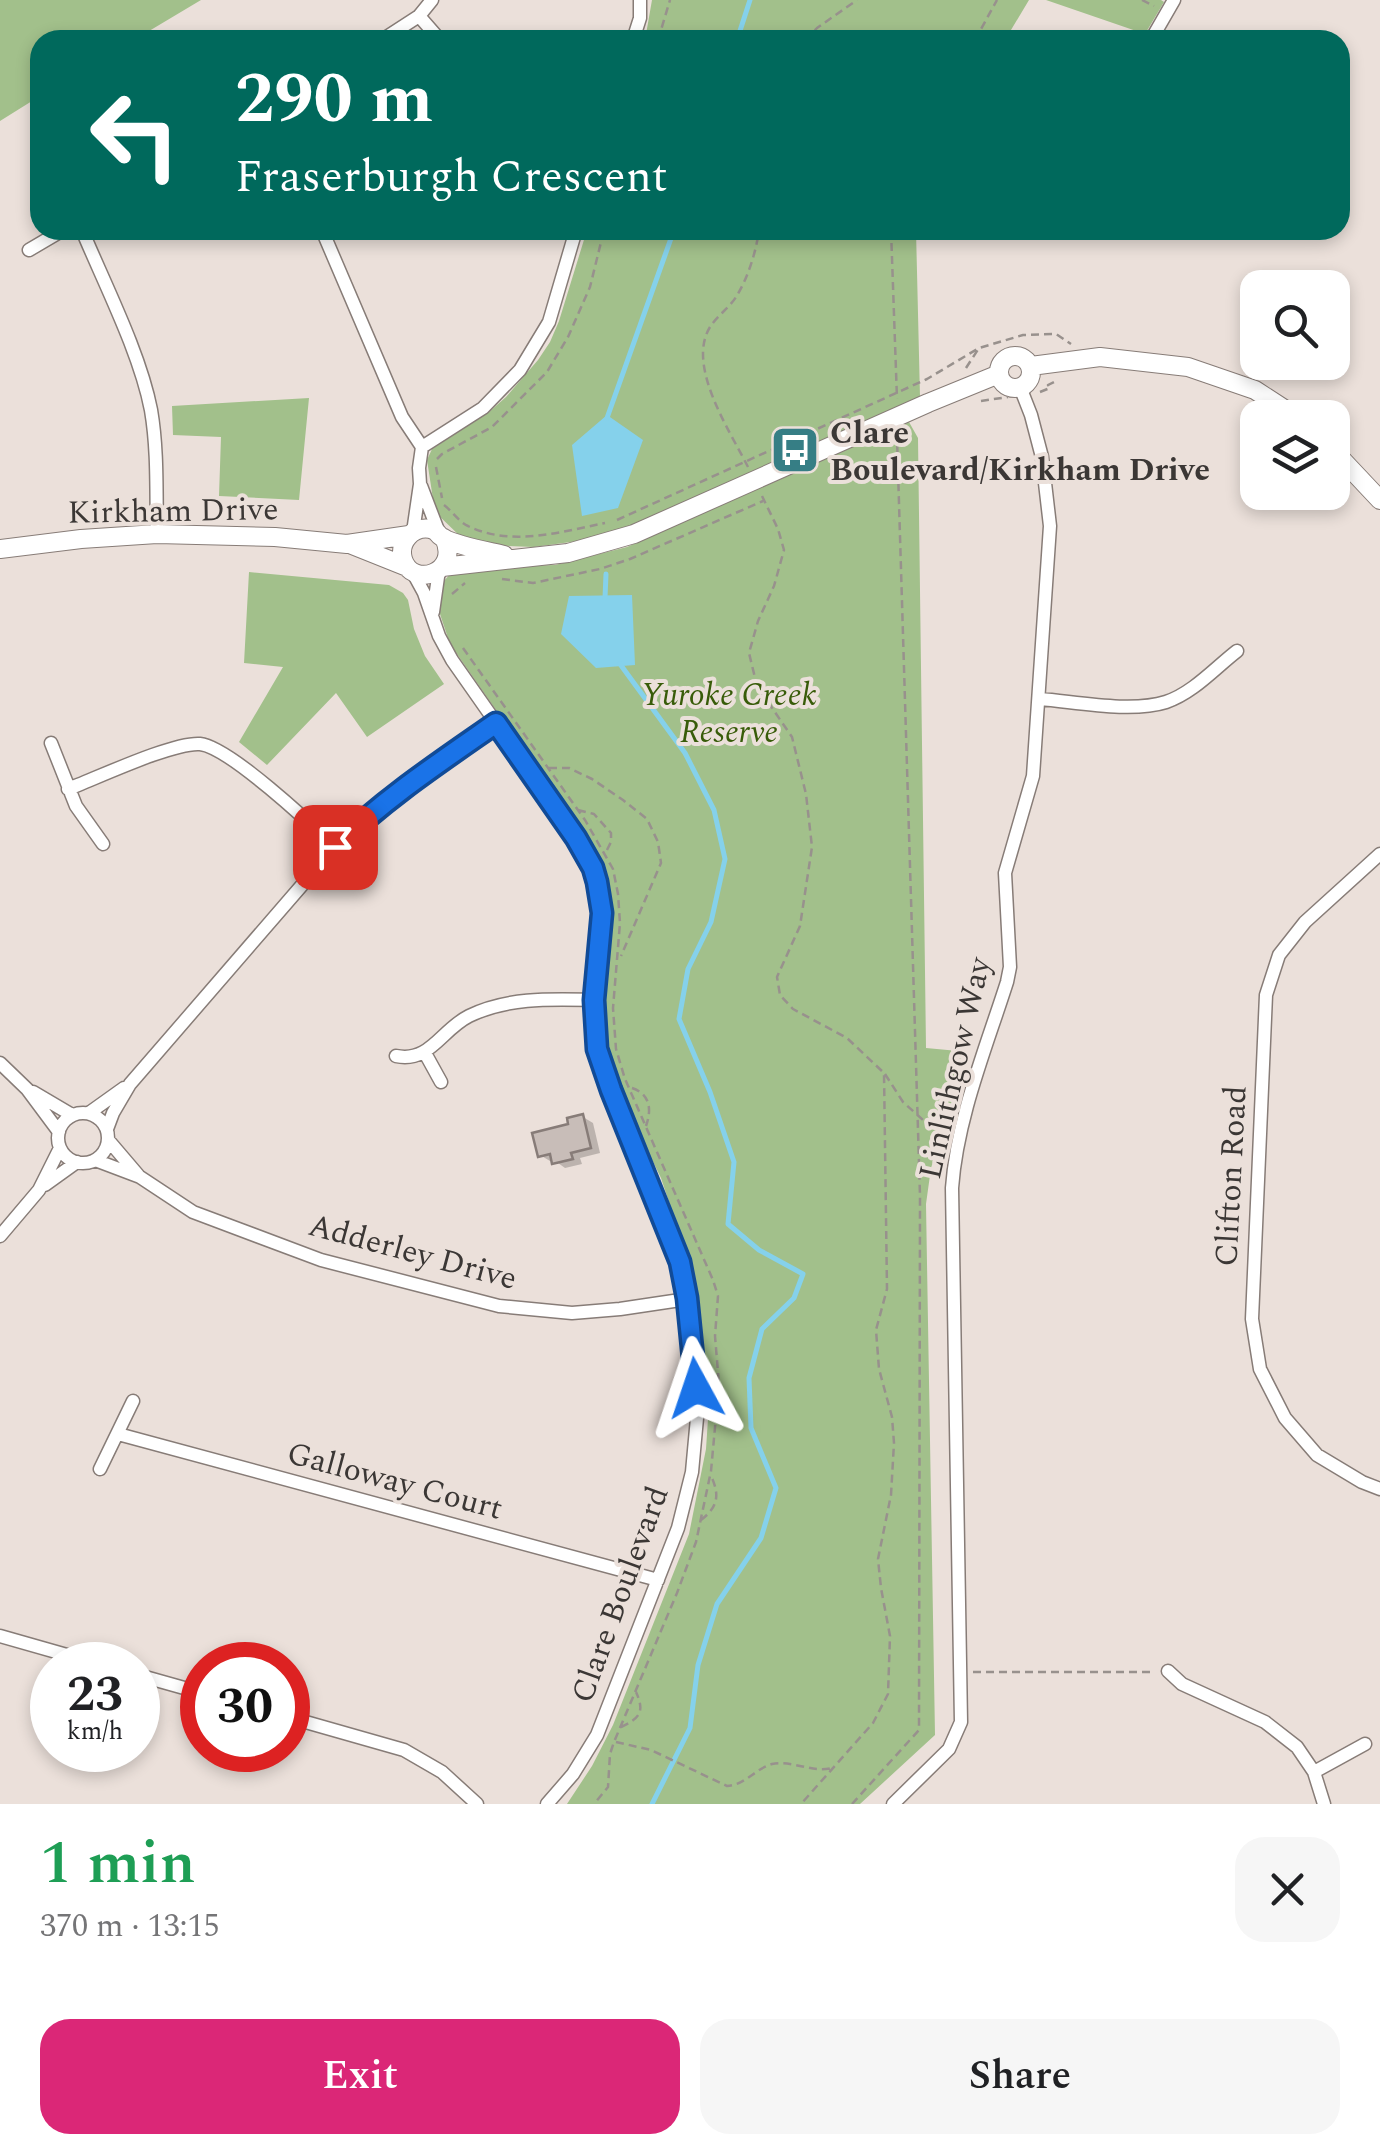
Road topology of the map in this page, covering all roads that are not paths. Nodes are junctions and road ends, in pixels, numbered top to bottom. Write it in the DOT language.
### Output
graph roads {
  1 [pos="432,0"];
  2 [pos="640,0"];
  3 [pos="1174,0"];
  4 [pos="419,16"];
  5 [pos="397,30"];
  6 [pos="431,30"];
  7 [pos="636,30"];
  8 [pos="1157,30"];
  9 [pos="46,240"];
  10 [pos="86,240"];
  11 [pos="326,240"];
  12 [pos="573,240"];
  13 [pos="28,250"];
  14 [pos="1031,366"];
  15 [pos="999,374"];
  16 [pos="1020,387"];
  17 [pos="1270,400"];
  18 [pos="422,447"];
  19 [pos="1350,468"];
  20 [pos="420,484"];
  21 [pos="1380,500"];
  22 [pos="411,533"];
  23 [pos="156,534"];
  24 [pos="441,536"];
  25 [pos="346,544"];
  26 [pos="0,549"];
  27 [pos="514,558"];
  28 [pos="410,569"];
  29 [pos="441,569"];
  30 [pos="432,614"];
  31 [pos="1236,651"];
  32 [pos="1040,699"];
  33 [pos="496,723"];
  34 [pos="51,743"];
  35 [pos="68,789"];
  36 [pos="103,844"];
  37 [pos="335,847"];
  38 [pos="1380,854"];
  39 [pos="594,1000"];
  40 [pos="426,1053"];
  41 [pos="396,1056"];
  42 [pos="0,1063"];
  43 [pos="441,1082"];
  44 [pos="130,1084"];
  45 [pos="27,1088"];
  46 [pos="89,1113"];
  47 [pos="72,1115"];
  48 [pos="59,1132"];
  49 [pos="108,1135"];
  50 [pos="60,1148"];
  51 [pos="95,1160"];
  52 [pos="77,1162"];
  53 [pos="140,1177"];
  54 [pos="39,1190"];
  55 [pos="0,1236"];
  56 [pos="687,1298"];
  57 [pos="133,1401"];
  58 [pos="118,1434"];
  59 [pos="100,1469"];
  60 [pos="1380,1490"];
  61 [pos="658,1580"];
  62 [pos="0,1636"];
  63 [pos="30,1645"];
  64 [pos="1168,1671"];
  65 [pos="310,1723"];
  66 [pos="1364,1744"];
  67 [pos="1314,1772"];
  68 [pos="477,1804"];
  69 [pos="547,1804"];
  70 [pos="893,1804"];
  71 [pos="1324,1804"];
  1 -- 4 [label="street"];
  2 -- 7 [label="street"];
  3 -- 8 [label="street"];
  4 -- 5 [label="street"];
  4 -- 6 [label="street"];
  9 -- 13 [label="street"];
  10 -- 23 [label="street"];
  11 -- 18 [label="street"];
  12 -- 18 [label="street"];
  14 -- 15 [label="street"];
  14 -- 16 [label="street"];
  14 -- 17 [label="street"];
  15 -- 16 [label="street"];
  15 -- 27 [label="street"];
  16 -- 32 [label="street, Linlithgow Way"];
  18 -- 20 [label="street"];
  19 -- 21 [label="street"];
  20 -- 22 [label="street"];
  20 -- 24 [label="street"];
  22 -- 24 [label="street"];
  22 -- 25 [label="street, Kirkham Drive"];
  22 -- 28 [label="street"];
  23 -- 25 [label="street, Kirkham Drive"];
  23 -- 26 [label="street, Kirkham Drive"];
  24 -- 27 [label="street"];
  24 -- 29 [label="street"];
  25 -- 28 [label="street, Kirkham Drive"];
  27 -- 29 [label="street"];
  28 -- 29 [label="street"];
  28 -- 30 [label="street, Clare Boulevard"];
  29 -- 30 [label="street"];
  30 -- 33 [label="street, Clare Boulevard"];
  31 -- 32 [label="street"];
  32 -- 70 [label="street, Linlithgow Way"];
  33 -- 37 [label="street"];
  33 -- 39 [label="street, Clare Boulevard"];
  34 -- 35 [label="street"];
  35 -- 36 [label="street"];
  35 -- 37 [label="street"];
  37 -- 44 [label="street"];
  38 -- 60 [label="street, Clifton Road"];
  39 -- 40 [label="street"];
  39 -- 56 [label="street, Clare Boulevard"];
  40 -- 41 [label="street"];
  40 -- 43 [label="street"];
  42 -- 45 [label="street"];
  44 -- 46 [label="street"];
  44 -- 49 [label="street"];
  45 -- 47 [label="street"];
  45 -- 48 [label="street"];
  46 -- 47 [label="street"];
  46 -- 49 [label="street"];
  47 -- 48 [label="street"];
  48 -- 50 [label="street"];
  49 -- 51 [label="street"];
  49 -- 53 [label="street, Adderley Drive"];
  50 -- 52 [label="street"];
  50 -- 54 [label="street"];
  51 -- 52 [label="street"];
  51 -- 53 [label="street, Adderley Drive"];
  52 -- 54 [label="street"];
  53 -- 56 [label="street, Adderley Drive"];
  54 -- 55 [label="street"];
  56 -- 61 [label="street, Clare Boulevard"];
  57 -- 58 [label="street"];
  58 -- 59 [label="street"];
  58 -- 61 [label="street, Galloway Court"];
  61 -- 69 [label="street, Clare Boulevard"];
  62 -- 63 [label="street"];
  64 -- 67 [label="street"];
  65 -- 68 [label="street"];
  66 -- 67 [label="street"];
  67 -- 71 [label="street"];
}
